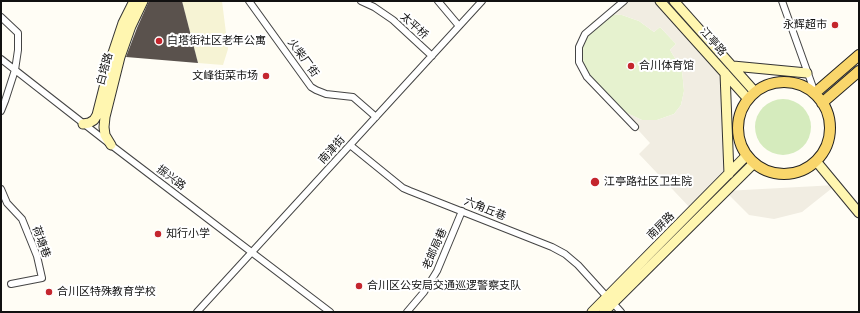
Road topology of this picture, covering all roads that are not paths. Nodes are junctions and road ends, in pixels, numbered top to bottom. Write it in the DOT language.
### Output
graph roads {
  1 [pos="134,1"];
  2 [pos="143,1"];
  3 [pos="249,1"];
  4 [pos="361,1"];
  5 [pos="438,1"];
  6 [pos="482,1"];
  7 [pos="624,1"];
  8 [pos="660,1"];
  9 [pos="674,1"];
  10 [pos="782,1"];
  11 [pos="1,17"];
  12 [pos="459,26"];
  13 [pos="859,55"];
  14 [pos="432,56"];
  15 [pos="1,58"];
  16 [pos="733,66"];
  17 [pos="15,70"];
  18 [pos="859,71"];
  19 [pos="725,73"];
  20 [pos="807,73"];
  21 [pos="814,93"];
  22 [pos="752,95"];
  23 [pos="3,100"];
  24 [pos="822,103"];
  25 [pos="1,111"];
  26 [pos="376,117"];
  27 [pos="83,124"];
  28 [pos="635,127"];
  29 [pos="350,145"];
  30 [pos="110,146"];
  31 [pos="750,159"];
  32 [pos="816,162"];
  33 [pos="729,174"];
  34 [pos="1,189"];
  35 [pos="462,211"];
  36 [pos="859,213"];
  37 [pos="252,252"];
  38 [pos="11,284"];
  39 [pos="610,300"];
  40 [pos="197,312"];
  41 [pos="330,312"];
  42 [pos="407,312"];
  43 [pos="592,312"];
  44 [pos="604,312"];
  45 [pos="621,312"];
  1 -- 27 [label="street, 白塔路"];
  2 -- 30 [label="street, 白塔路"];
  3 -- 26 [label="street, 火柴厂街"];
  4 -- 14 [label="street, 太平桥"];
  5 -- 12 [label="street"];
  6 -- 12 [label="street, 南津街"];
  7 -- 28 [label="street"];
  8 -- 19 [label="street, 江亭路"];
  9 -- 16 [label="street, 江亭路"];
  10 -- 20 [label="street"];
  11 -- 17 [label="street"];
  12 -- 14 [label="street, 南津街"];
  13 -- 21 [label="main road"];
  14 -- 26 [label="street, 南津街"];
  15 -- 17 [label="street, 振兴路"];
  16 -- 20 [label="street"];
  16 -- 22 [label="street, 江亭路"];
  17 -- 23 [label="street"];
  17 -- 27 [label="street, 振兴路"];
  18 -- 24 [label="main road"];
  19 -- 22 [label="street, 江亭路"];
  19 -- 33 [label="street"];
  20 -- 21 [label="street"];
  21 -- 22 [label="main road"];
  21 -- 24 [label="main road"];
  22 -- 31 [label="main road"];
  23 -- 25 [label="street"];
  24 -- 32 [label="main road"];
  26 -- 29 [label="street, 南津街"];
  27 -- 30 [label="street, 振兴路"];
  29 -- 35 [label="street, 六角丘巷"];
  29 -- 37 [label="street, 南津街"];
  30 -- 37 [label="street, 振兴路"];
  31 -- 32 [label="main road"];
  31 -- 33 [label="street, 南屏路"];
  31 -- 39 [label="street, 南屏路"];
  32 -- 36 [label="street"];
  33 -- 39 [label="street, 南屏路"];
  34 -- 38 [label="street, 荷塘巷"];
  35 -- 39 [label="street, 六角丘巷"];
  35 -- 42 [label="street, 老邮局巷"];
  37 -- 40 [label="street, 南津街"];
  37 -- 41 [label="street, 振兴路"];
  39 -- 43 [label="street, 南屏路"];
  39 -- 44 [label="street, 南屏路"];
  39 -- 45 [label="street, 六角丘巷"];
}
